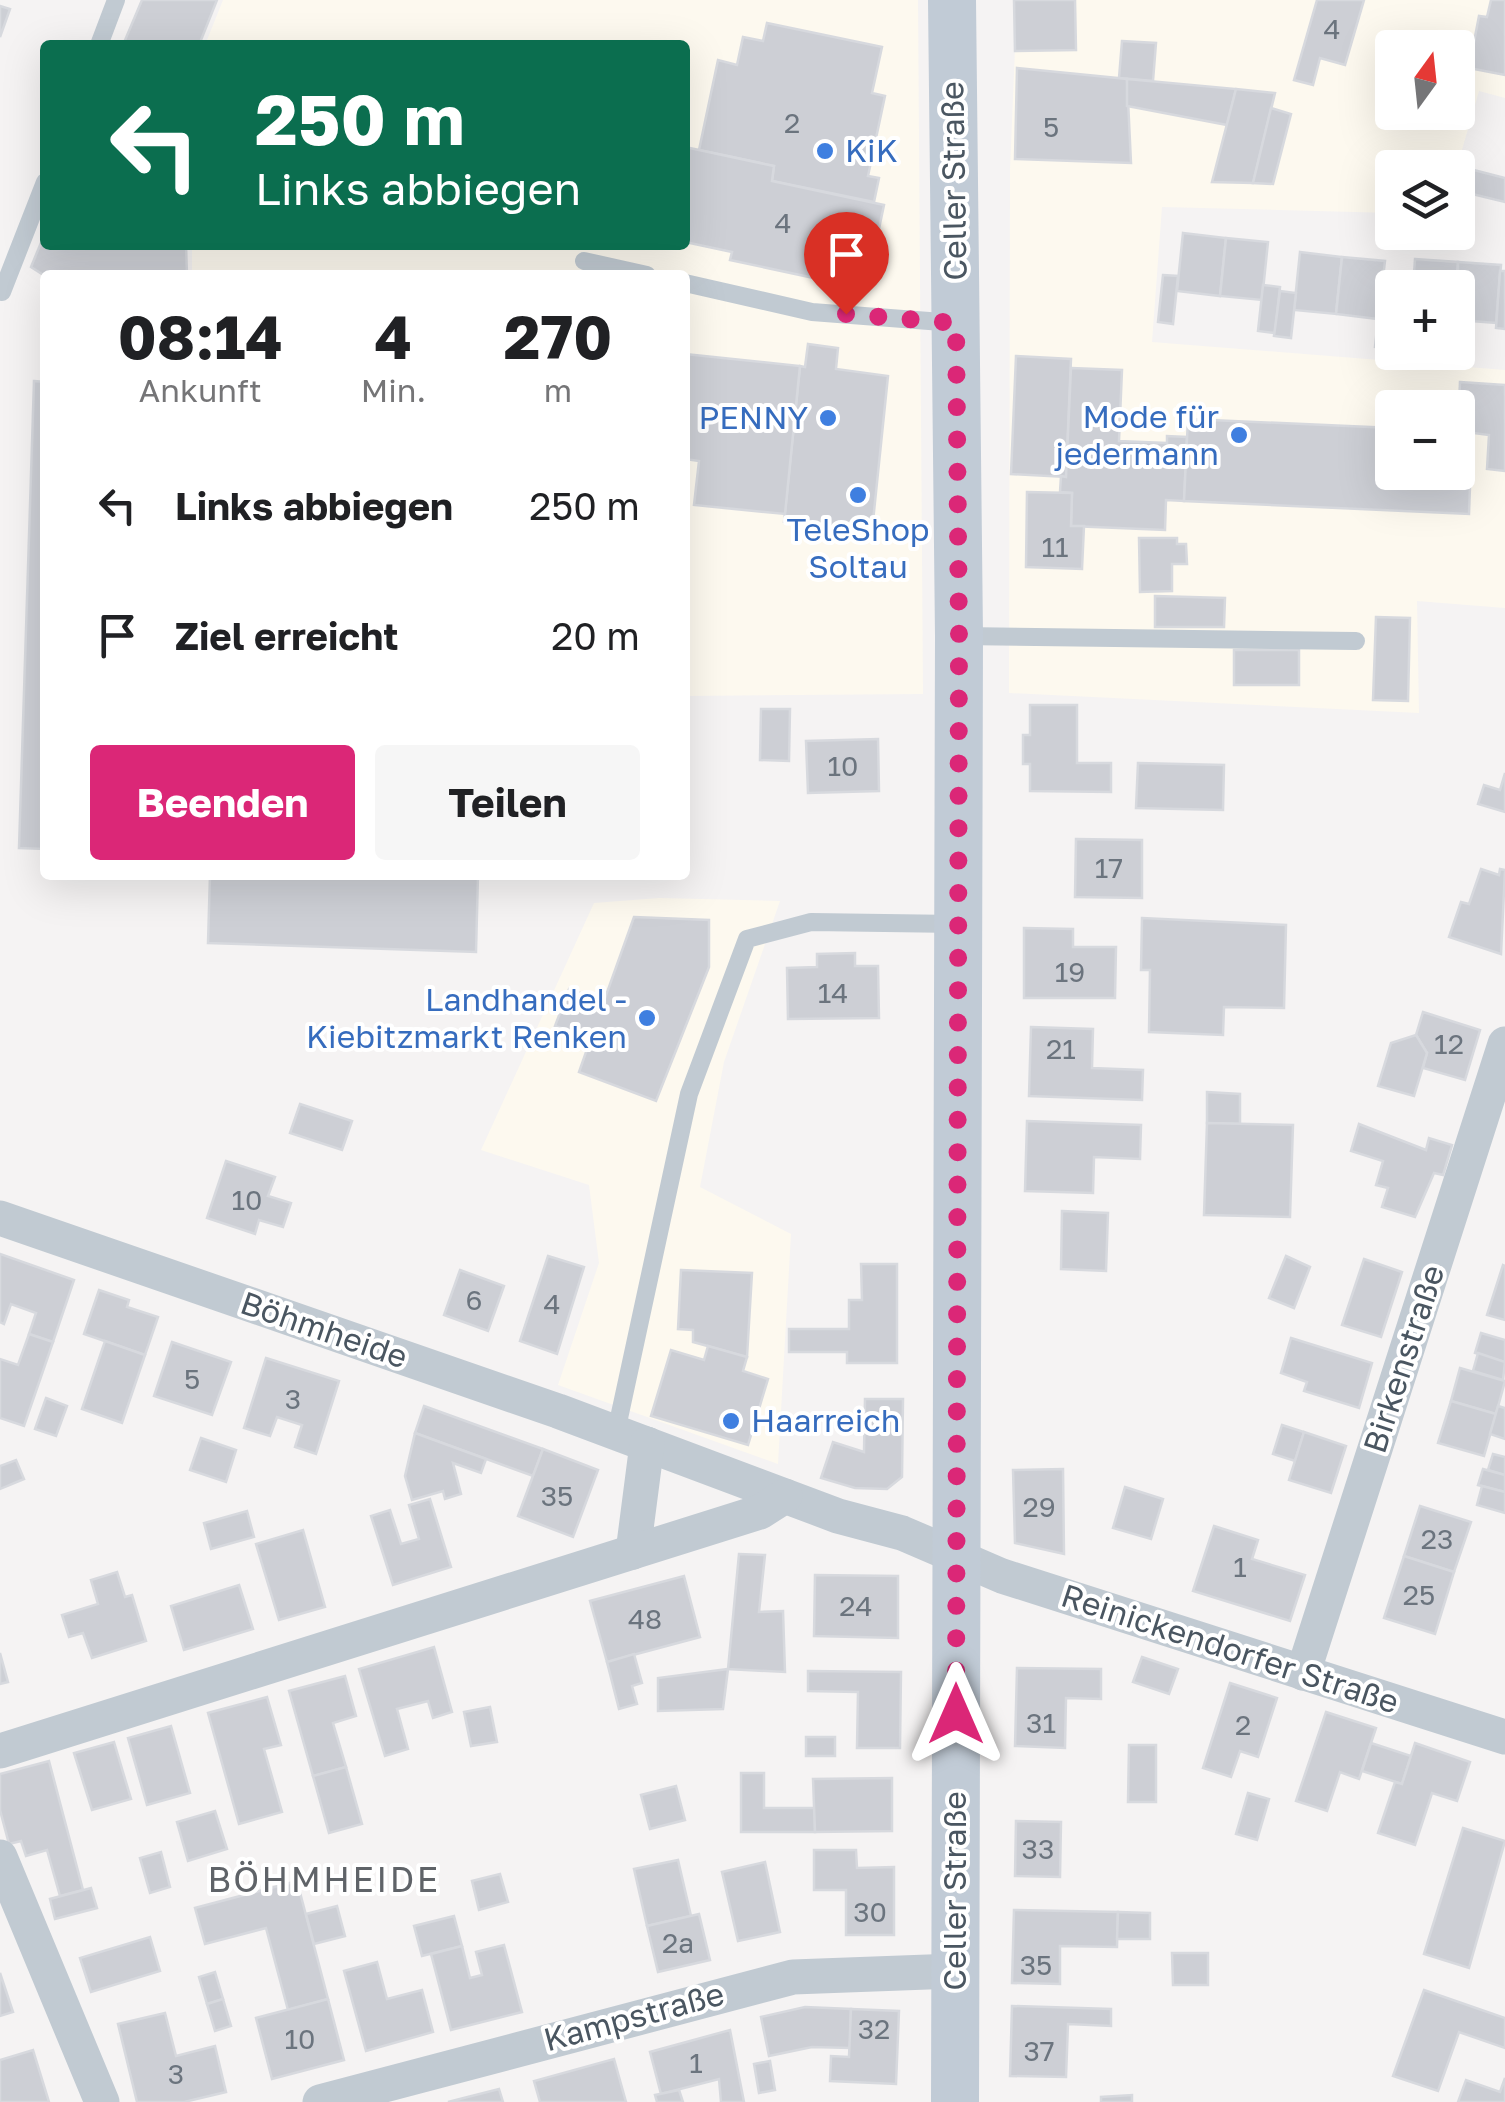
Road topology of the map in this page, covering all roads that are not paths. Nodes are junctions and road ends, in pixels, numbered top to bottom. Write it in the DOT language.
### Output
graph roads {
  1 [pos="116,0"];
  2 [pos="952,0"];
  3 [pos="100,40"];
  4 [pos="40,195"];
  5 [pos="584,261"];
  6 [pos="624,270"];
  7 [pos="690,285"];
  8 [pos="2,292"];
  9 [pos="956,323"];
  10 [pos="959,636"];
  11 [pos="1356,640"];
  12 [pos="958,924"];
  13 [pos="1505,1044"];
  14 [pos="0,1218"];
  15 [pos="632,1438"];
  16 [pos="784,1496"];
  17 [pos="633,1552"];
  18 [pos="957,1558"];
  19 [pos="1303,1673"];
  20 [pos="1505,1737"];
  21 [pos="0,1752"];
  22 [pos="0,1857"];
  23 [pos="955,1972"];
  24 [pos="102,2102"];
  25 [pos="320,2102"];
  26 [pos="955,2102"];
  1 -- 3 [label="lane"];
  2 -- 9 [label="main road, Celler Straße"];
  4 -- 8 [label="lane"];
  5 -- 6 [label="lane"];
  7 -- 9 [label="lane"];
  9 -- 10 [label="main road, Celler Straße"];
  10 -- 11 [label="lane"];
  10 -- 12 [label="main road, Celler Straße"];
  12 -- 15 [label="lane"];
  12 -- 18 [label="main road, Celler Straße"];
  13 -- 19 [label="street, Birkenstraße"];
  14 -- 15 [label="street, Böhmheide"];
  15 -- 16 [label="street, Böhmheide"];
  15 -- 17 [label="street"];
  16 -- 17 [label="street"];
  16 -- 18 [label="street, Böhmheide"];
  17 -- 21 [label="street"];
  18 -- 19 [label="street, Reinickendorfer Straße"];
  18 -- 23 [label="main road, Celler Straße"];
  19 -- 20 [label="street, Reinickendorfer Straße"];
  22 -- 24 [label="street"];
  23 -- 25 [label="street, Kampstraße"];
  23 -- 26 [label="main road, Celler Straße"];
}
